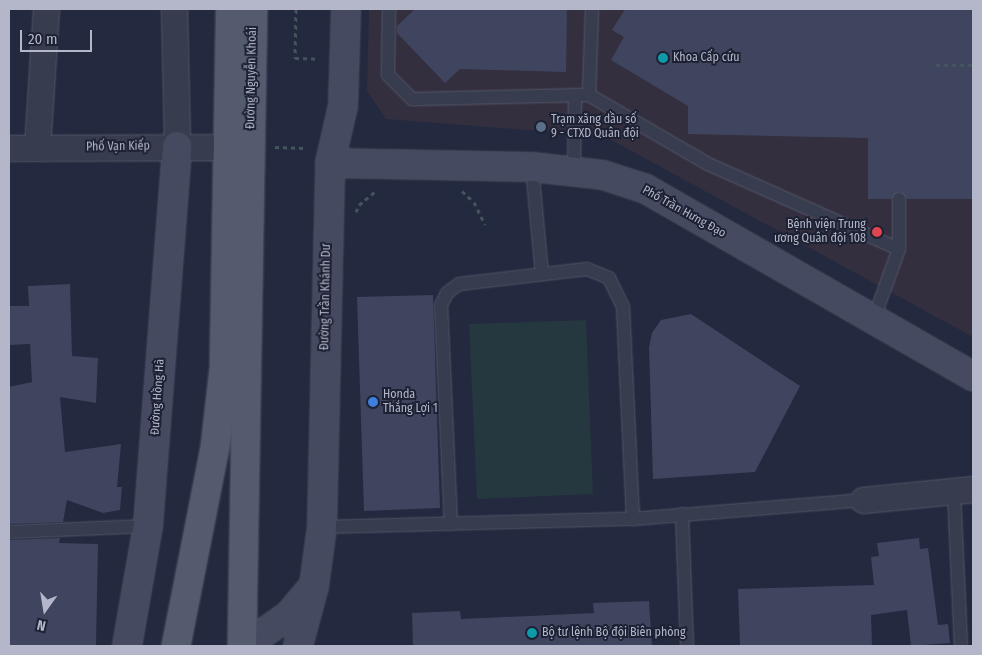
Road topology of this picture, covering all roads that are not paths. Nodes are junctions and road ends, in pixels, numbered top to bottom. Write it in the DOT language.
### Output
graph roads {
  1 [pos="46,9"];
  2 [pos="174,9"];
  3 [pos="230,9"];
  4 [pos="253,9"];
  5 [pos="346,9"];
  6 [pos="389,9"];
  7 [pos="592,9"];
  8 [pos="575,95"];
  9 [pos="589,95"];
  10 [pos="177,146"];
  11 [pos="239,146"];
  12 [pos="9,148"];
  13 [pos="37,148"];
  14 [pos="330,163"];
  15 [pos="532,167"];
  16 [pos="574,172"];
  17 [pos="899,199"];
  18 [pos="899,249"];
  19 [pos="542,274"];
  20 [pos="874,318"];
  21 [pos="973,376"];
  22 [pos="964,490"];
  23 [pos="863,500"];
  24 [pos="682,514"];
  25 [pos="633,519"];
  26 [pos="451,524"];
  27 [pos="148,526"];
  28 [pos="322,527"];
  29 [pos="9,532"];
  30 [pos="314,586"];
  31 [pos="127,646"];
  32 [pos="176,646"];
  33 [pos="243,646"];
  34 [pos="298,646"];
  35 [pos="687,646"];
  36 [pos="961,646"];
  1 -- 13 [label="street"];
  2 -- 10 [label="street"];
  3 -- 11 [label="main road, Đường Nguyễn Khoái"];
  4 -- 11 [label="main road, Đường Nguyễn Khoái"];
  5 -- 14 [label="main road, Đường Trần Khánh Dư"];
  6 -- 8 [label="lane"];
  7 -- 9 [label="lane"];
  8 -- 9 [label="lane"];
  8 -- 16 [label="lane"];
  9 -- 18 [label="lane"];
  10 -- 11 [label="street, Phố Vạn Kiếp"];
  10 -- 13 [label="street, Phố Vạn Kiếp"];
  10 -- 27 [label="main road, Đường Hồng Hà"];
  11 -- 32 [label="main road"];
  11 -- 33 [label="main road"];
  12 -- 13 [label="street, Phố Vạn Kiếp"];
  14 -- 15 [label="main road, Phố Trần Hưng Đạo"];
  14 -- 28 [label="main road, Đường Trần Khánh Dư"];
  15 -- 16 [label="main road, Phố Trần Hưng Đạo"];
  15 -- 19 [label="lane"];
  16 -- 20 [label="main road, Phố Trần Hưng Đạo"];
  17 -- 18 [label="lane"];
  18 -- 20 [label="lane"];
  19 -- 25 [label="lane"];
  19 -- 26 [label="lane"];
  20 -- 21 [label="main road, Phố Trần Hưng Đạo"];
  22 -- 23 [label="street"];
  22 -- 36 [label="lane"];
  23 -- 24 [label="lane"];
  24 -- 25 [label="lane"];
  24 -- 35 [label="lane"];
  25 -- 26 [label="lane"];
  26 -- 28 [label="lane"];
  27 -- 29 [label="lane"];
  27 -- 31 [label="main road, Đường Hồng Hà"];
  28 -- 30 [label="main road, Đường Trần Khánh Dư"];
  30 -- 33 [label="main road"];
  30 -- 34 [label="main road, Đường Trần Khánh Dư"];
}
